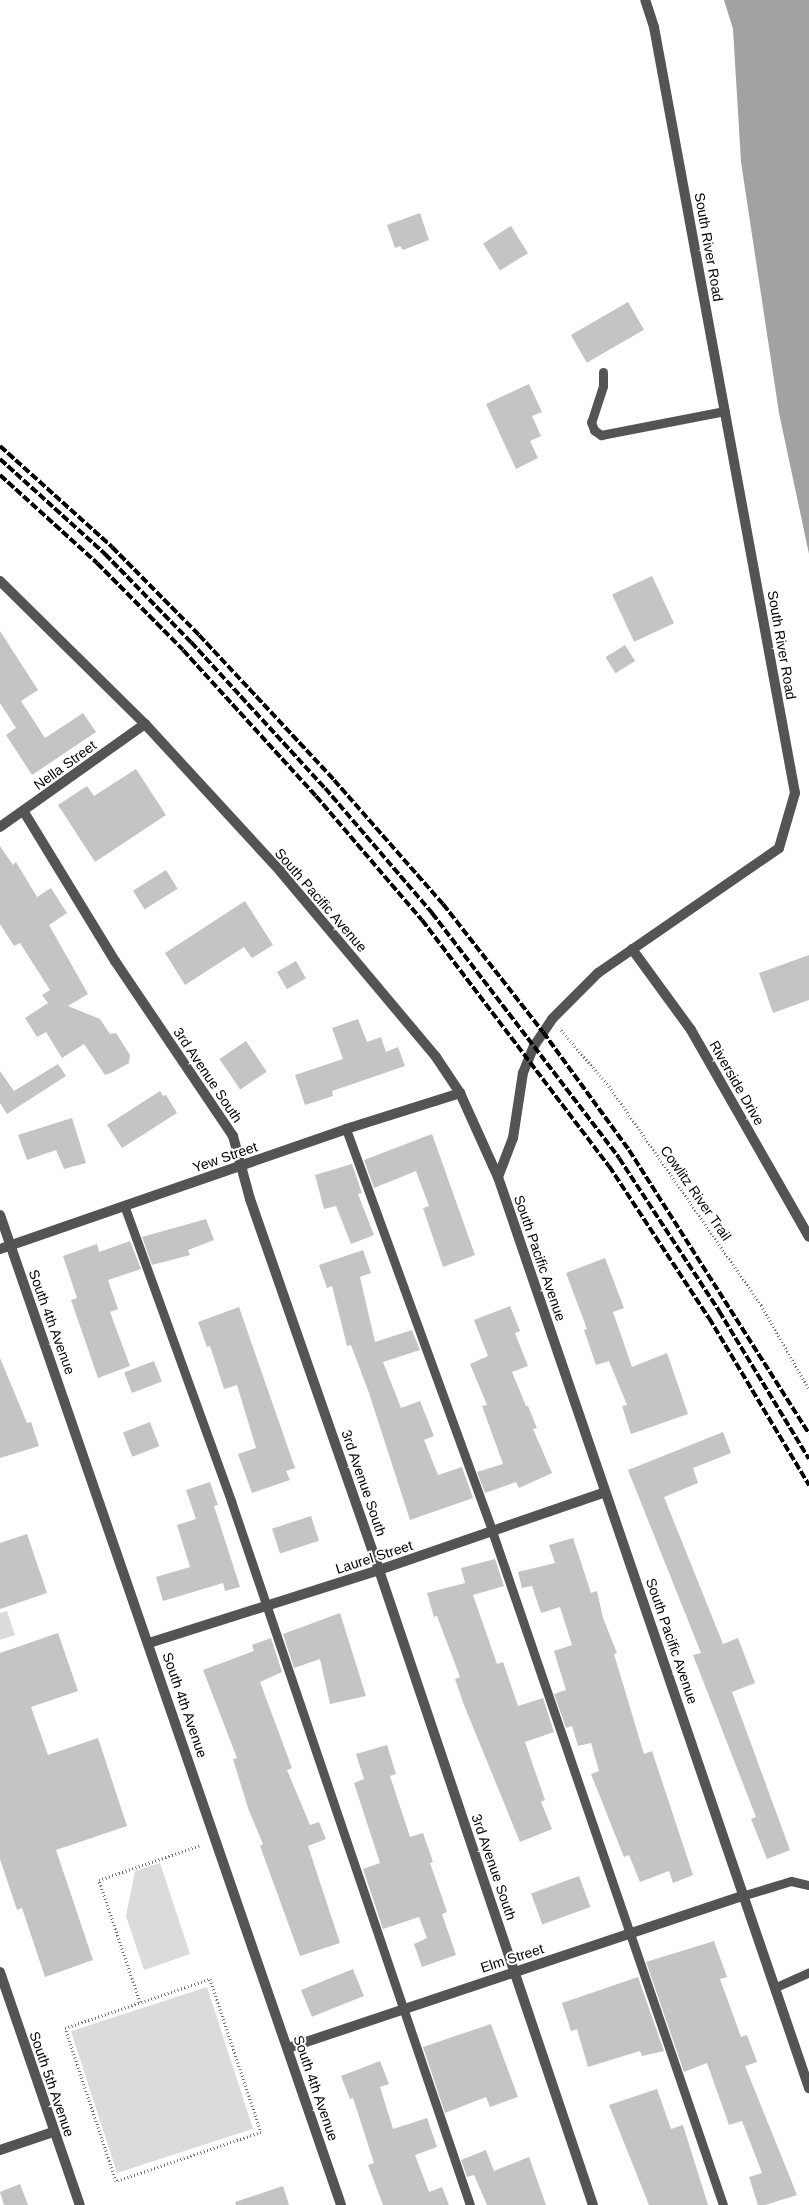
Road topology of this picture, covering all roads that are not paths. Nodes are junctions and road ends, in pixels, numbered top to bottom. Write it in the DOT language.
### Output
graph roads {
  1 [pos="645,0"];
  2 [pos="603,372"];
  3 [pos="725,411"];
  4 [pos="0,581"];
  5 [pos="144,724"];
  6 [pos="24,812"];
  7 [pos="0,827"];
  8 [pos="632,949"];
  9 [pos="460,1093"];
  10 [pos="346,1129"];
  11 [pos="242,1166"];
  12 [pos="498,1177"];
  13 [pos="124,1206"];
  14 [pos="0,1215"];
  15 [pos="809,1237"];
  16 [pos="5,1247"];
  17 [pos="605,1492"];
  18 [pos="492,1531"];
  19 [pos="379,1570"];
  20 [pos="267,1605"];
  21 [pos="149,1642"];
  22 [pos="809,1885"];
  23 [pos="745,1895"];
  24 [pos="630,1933"];
  25 [pos="515,1971"];
  26 [pos="0,1972"];
  27 [pos="809,1972"];
  28 [pos="776,1987"];
  29 [pos="404,2009"];
  30 [pos="288,2048"];
  31 [pos="809,2088"];
  32 [pos="53,2132"];
  33 [pos="0,2150"];
  34 [pos="80,2205"];
  35 [pos="341,2205"];
  36 [pos="470,2205"];
  37 [pos="593,2205"];
  38 [pos="722,2205"];
  1 -- 3 [label="street, South River Road"];
  2 -- 3 [label="lane"];
  3 -- 8 [label="street, South River Road"];
  4 -- 5 [label="street, South Pacific Avenue"];
  5 -- 6 [label="street, Nella Street"];
  5 -- 9 [label="street, South Pacific Avenue"];
  6 -- 7 [label="street, Nella Street"];
  6 -- 11 [label="street, 3rd Avenue South"];
  8 -- 12 [label="street, South River Road"];
  8 -- 15 [label="street, Riverside Drive"];
  9 -- 10 [label="street, Yew Street"];
  9 -- 12 [label="street, South Pacific Avenue"];
  10 -- 11 [label="street, Yew Street"];
  10 -- 18 [label="lane"];
  11 -- 13 [label="street, Yew Street"];
  11 -- 19 [label="street, 3rd Avenue South"];
  12 -- 17 [label="street, South Pacific Avenue"];
  13 -- 16 [label="street, Yew Street"];
  13 -- 20 [label="lane"];
  14 -- 16 [label="street, South 4th Avenue"];
  16 -- 21 [label="street, South 4th Avenue"];
  17 -- 18 [label="street, Laurel Street"];
  17 -- 23 [label="street, South Pacific Avenue"];
  18 -- 19 [label="street, Laurel Street"];
  18 -- 24 [label="lane"];
  19 -- 20 [label="street, Laurel Street"];
  19 -- 25 [label="street, 3rd Avenue South"];
  20 -- 21 [label="street, Laurel Street"];
  20 -- 29 [label="lane"];
  21 -- 30 [label="street, South 4th Avenue"];
  22 -- 23 [label="lane"];
  23 -- 24 [label="street, Elm Street"];
  23 -- 28 [label="street, South Pacific Avenue"];
  24 -- 25 [label="street, Elm Street"];
  24 -- 38 [label="lane"];
  25 -- 29 [label="street, Elm Street"];
  25 -- 37 [label="street, 3rd Avenue South"];
  26 -- 32 [label="street, South 5th Avenue"];
  27 -- 28 [label="lane"];
  28 -- 31 [label="street, South Pacific Avenue"];
  29 -- 30 [label="street, Elm Street"];
  29 -- 36 [label="lane"];
  30 -- 35 [label="street, South 4th Avenue"];
  32 -- 33 [label="street"];
  32 -- 34 [label="street, South 5th Avenue"];
}
